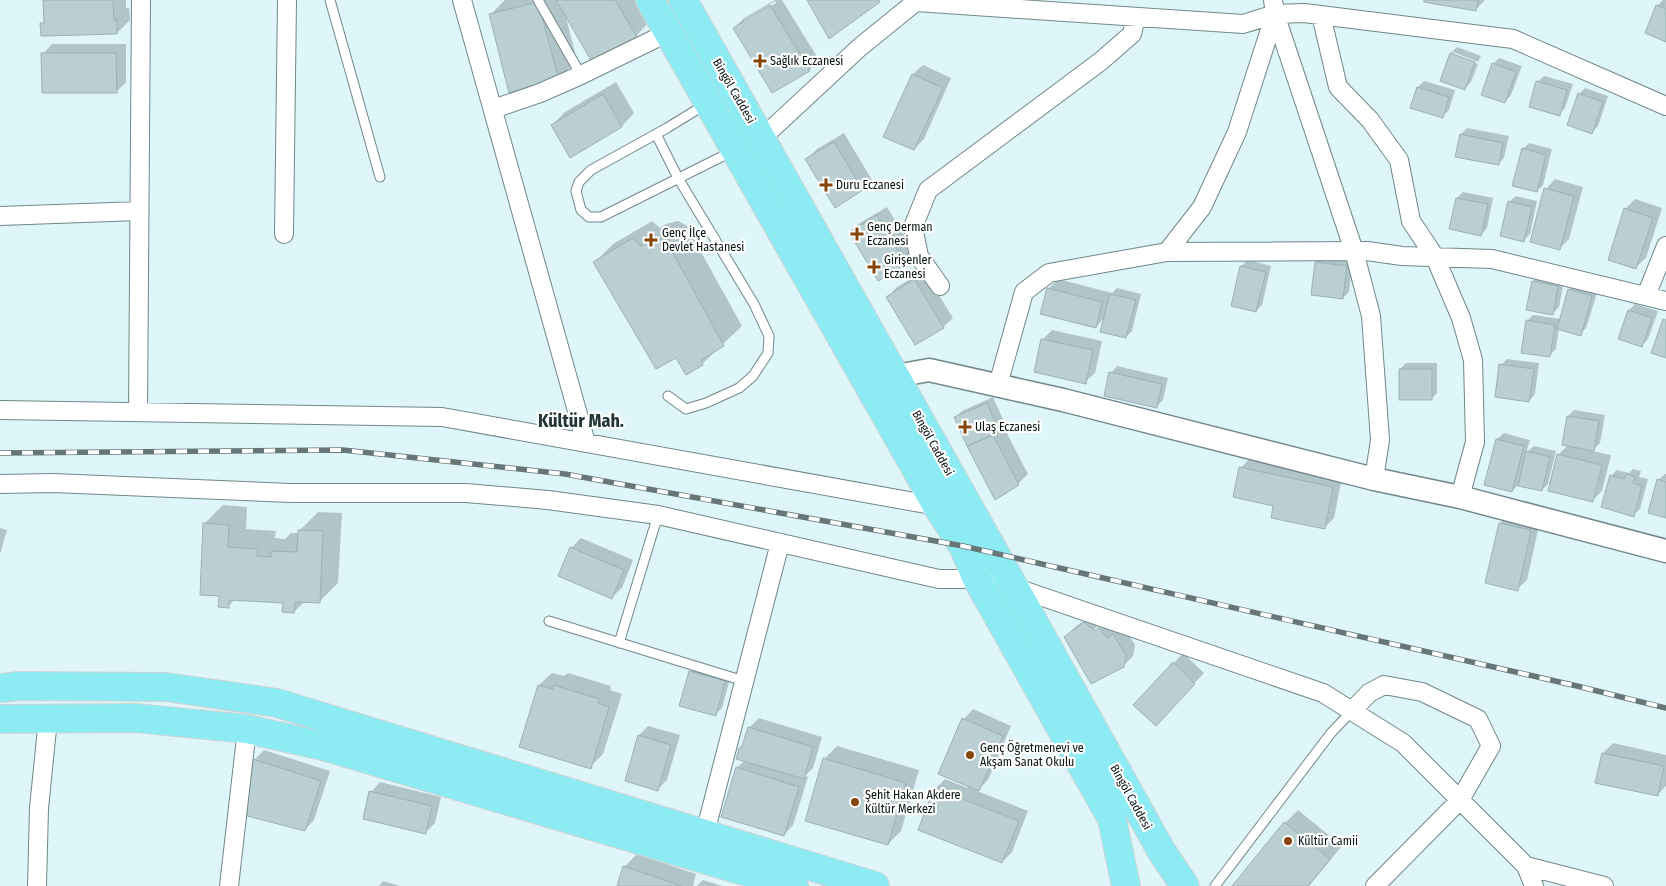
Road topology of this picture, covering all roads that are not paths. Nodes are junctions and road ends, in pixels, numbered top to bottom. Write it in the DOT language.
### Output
graph roads {
  1 [pos="141,0"];
  2 [pos="287,0"];
  3 [pos="330,0"];
  4 [pos="462,0"];
  5 [pos="538,0"];
  6 [pos="650,0"];
  7 [pos="682,0"];
  8 [pos="917,1"];
  9 [pos="1274,7"];
  10 [pos="1321,15"];
  11 [pos="1136,17"];
  12 [pos="669,32"];
  13 [pos="581,75"];
  14 [pos="708,102"];
  15 [pos="1666,106"];
  16 [pos="493,109"];
  17 [pos="656,134"];
  18 [pos="761,139"];
  19 [pos="736,150"];
  20 [pos="380,177"];
  21 [pos="678,178"];
  22 [pos="139,211"];
  23 [pos="0,216"];
  24 [pos="284,234"];
  25 [pos="1666,246"];
  26 [pos="1354,251"];
  27 [pos="1167,252"];
  28 [pos="1435,257"];
  29 [pos="940,286"];
  30 [pos="1646,296"];
  31 [pos="1666,301"];
  32 [pos="896,376"];
  33 [pos="998,386"];
  34 [pos="668,396"];
  35 [pos="880,405"];
  36 [pos="0,410"];
  37 [pos="138,412"];
  38 [pos="586,443"];
  39 [pos="1374,479"];
  40 [pos="0,484"];
  41 [pos="1460,497"];
  42 [pos="938,506"];
  43 [pos="658,515"];
  44 [pos="780,543"];
  45 [pos="1666,552"];
  46 [pos="977,579"];
  47 [pos="1014,586"];
  48 [pos="549,621"];
  49 [pos="619,643"];
  50 [pos="744,681"];
  51 [pos="0,688"];
  52 [pos="1352,711"];
  53 [pos="0,719"];
  54 [pos="48,719"];
  55 [pos="247,729"];
  56 [pos="1460,800"];
  57 [pos="705,834"];
  58 [pos="1526,866"];
  59 [pos="37,886"];
  60 [pos="228,886"];
  61 [pos="794,886"];
  62 [pos="875,886"];
  63 [pos="1126,886"];
  64 [pos="1185,886"];
  65 [pos="1215,886"];
  66 [pos="1374,886"];
  67 [pos="1534,886"];
  68 [pos="1604,886"];
  1 -- 22 [label="street"];
  2 -- 24 [label="street"];
  3 -- 20 [label="lane"];
  4 -- 16 [label="street"];
  5 -- 13 [label="lane"];
  6 -- 12 [label="main road"];
  7 -- 18 [label="main road, Bingöl Caddesi"];
  8 -- 11 [label="street"];
  8 -- 18 [label="street"];
  9 -- 10 [label="street"];
  9 -- 11 [label="street"];
  9 -- 26 [label="street"];
  9 -- 27 [label="street"];
  10 -- 15 [label="street"];
  10 -- 28 [label="street"];
  11 -- 29 [label="street"];
  12 -- 13 [label="street"];
  12 -- 14 [label="main road"];
  13 -- 16 [label="street"];
  14 -- 17 [label="lane"];
  14 -- 19 [label="main road"];
  16 -- 38 [label="street"];
  17 -- 21 [label="lane"];
  17 -- 21 [label="lane"];
  18 -- 32 [label="main road, Bingöl Caddesi"];
  19 -- 21 [label="lane"];
  19 -- 35 [label="main road"];
  21 -- 34 [label="lane"];
  22 -- 23 [label="street"];
  22 -- 37 [label="street"];
  25 -- 30 [label="street"];
  26 -- 27 [label="street"];
  26 -- 28 [label="street"];
  26 -- 39 [label="street"];
  27 -- 33 [label="street"];
  28 -- 30 [label="street"];
  28 -- 41 [label="street"];
  30 -- 31 [label="street"];
  32 -- 33 [label="street"];
  32 -- 35 [label="street"];
  32 -- 47 [label="main road, Bingöl Caddesi"];
  33 -- 39 [label="street"];
  35 -- 42 [label="main road"];
  36 -- 37 [label="street"];
  37 -- 38 [label="street"];
  38 -- 42 [label="street"];
  39 -- 41 [label="street"];
  40 -- 43 [label="street"];
  41 -- 45 [label="street"];
  42 -- 46 [label="main road"];
  43 -- 44 [label="street"];
  43 -- 49 [label="lane"];
  44 -- 46 [label="street"];
  44 -- 50 [label="street"];
  46 -- 47 [label="street"];
  46 -- 63 [label="main road"];
  47 -- 52 [label="street"];
  47 -- 64 [label="main road, Bingöl Caddesi"];
  48 -- 49 [label="lane"];
  49 -- 50 [label="lane"];
  50 -- 57 [label="street"];
  51 -- 57 [label="main road"];
  52 -- 56 [label="street"];
  52 -- 56 [label="street"];
  52 -- 65 [label="lane"];
  53 -- 54 [label="main road"];
  54 -- 55 [label="main road"];
  54 -- 59 [label="street"];
  55 -- 60 [label="street"];
  55 -- 61 [label="main road"];
  56 -- 58 [label="street"];
  56 -- 66 [label="street"];
  57 -- 62 [label="main road"];
  58 -- 67 [label="street"];
  58 -- 68 [label="street"];
}
